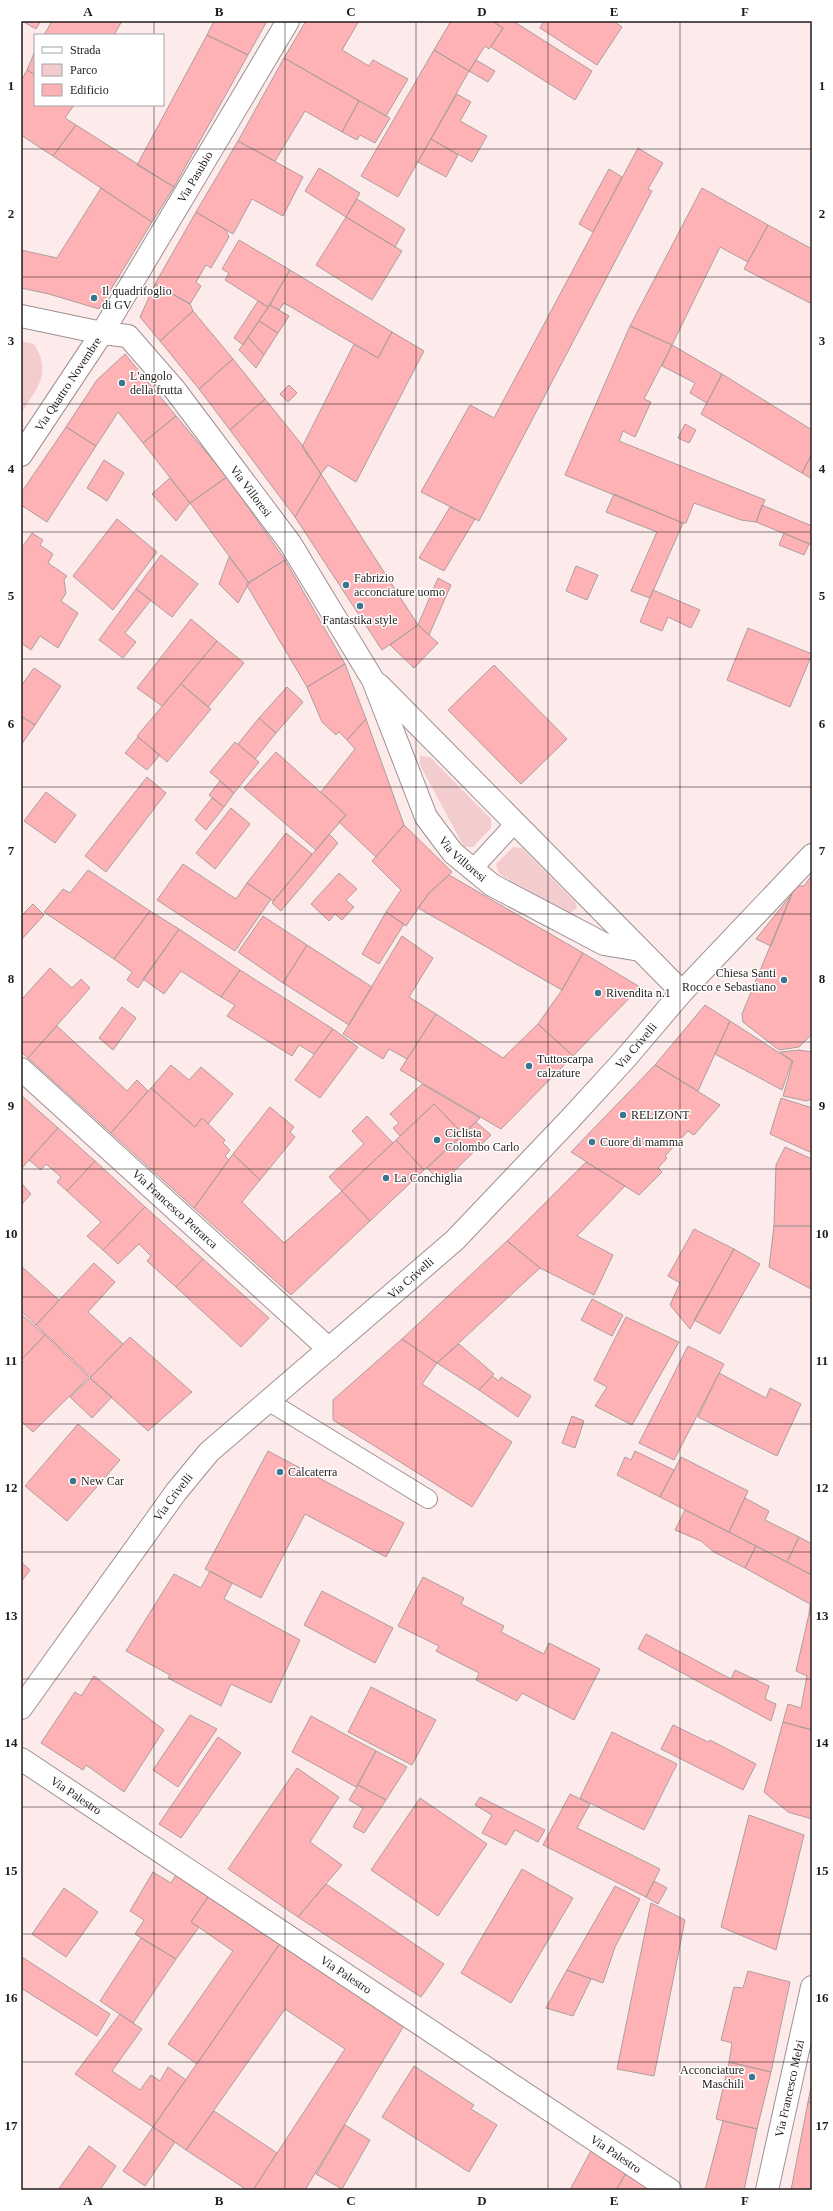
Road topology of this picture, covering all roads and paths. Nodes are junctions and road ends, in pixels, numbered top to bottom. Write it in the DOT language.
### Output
graph roads {
  1 [pos="288,21"];
  2 [pos="21,316"];
  3 [pos="102,333"];
  4 [pos="21,455"];
  5 [pos="373,680"];
  6 [pos="516,822"];
  7 [pos="812,855"];
  8 [pos="472,870"];
  9 [pos="640,950"];
  10 [pos="682,992"];
  11 [pos="21,1069"];
  12 [pos="329,1349"];
  13 [pos="268,1401"];
  14 [pos="428,1499"];
  15 [pos="21,1708"];
  16 [pos="21,1759"];
  17 [pos="812,1987"];
  18 [pos="670,2190"];
  19 [pos="767,2190"];
  1 -- 3 [label="street, Via Pasubio"];
  2 -- 3 [label="street, Via Villoresi"];
  3 -- 4 [label="street, Via Quattro Novembre"];
  3 -- 5 [label="street, Via Villoresi"];
  5 -- 6 [label="street, Via Villoresi"];
  5 -- 8 [label="street, Via Villoresi"];
  6 -- 8 [label="lane"];
  6 -- 9 [label="street, Via Villoresi"];
  7 -- 10 [label="street, Via Crivelli"];
  8 -- 9 [label="street, Via Villoresi"];
  9 -- 10 [label="street, Via Villoresi"];
  10 -- 12 [label="street, Via Crivelli"];
  11 -- 12 [label="street, Via Francesco Petrarca"];
  12 -- 13 [label="street, Via Crivelli"];
  13 -- 14 [label="lane"];
  13 -- 15 [label="street, Via Crivelli"];
  16 -- 18 [label="street, Via Palestro"];
  17 -- 19 [label="street, Via Francesco Melzi"];
}
